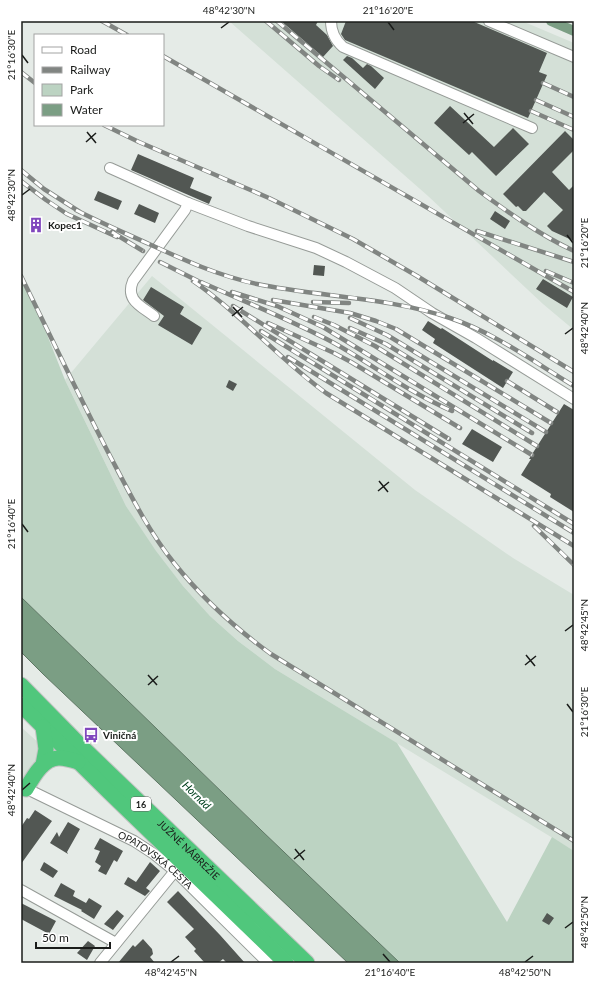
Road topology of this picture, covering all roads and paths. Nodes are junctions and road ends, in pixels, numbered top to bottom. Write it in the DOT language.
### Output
graph roads {
  1 [pos="331,21"];
  2 [pos="490,21"];
  3 [pos="574,57"];
  4 [pos="532,128"];
  5 [pos="110,168"];
  6 [pos="188,203"];
  7 [pos="154,316"];
  8 [pos="574,400"];
  9 [pos="21,685"];
  10 [pos="21,705"];
  11 [pos="43,727"];
  12 [pos="78,762"];
  13 [pos="43,765"];
  14 [pos="23,791"];
  15 [pos="175,871"];
  16 [pos="21,890"];
  17 [pos="116,943"];
  18 [pos="100,963"];
  19 [pos="268,963"];
  20 [pos="286,963"];
  21 [pos="307,963"];
  1 -- 4 [label="street"];
  2 -- 3 [label="street"];
  5 -- 6 [label="street"];
  6 -- 7 [label="street"];
  6 -- 8 [label="street"];
  9 -- 21 [label="highway, JUŽNÉ NÁBREŽIE / 16"];
  10 -- 11 [label="highway, JUŽNÉ NÁBREŽIE / 16"];
  11 -- 12 [label="highway, JUŽNÉ NÁBREŽIE / 16"];
  11 -- 13 [label="highway"];
  12 -- 13 [label="highway"];
  12 -- 20 [label="highway, JUŽNÉ NÁBREŽIE / 16"];
  13 -- 14 [label="highway"];
  14 -- 15 [label="street, OPATOVSKÁ CESTA"];
  15 -- 17 [label="street"];
  15 -- 19 [label="street, OPATOVSKÁ CESTA"];
  16 -- 17 [label="street"];
  17 -- 18 [label="street"];
}
